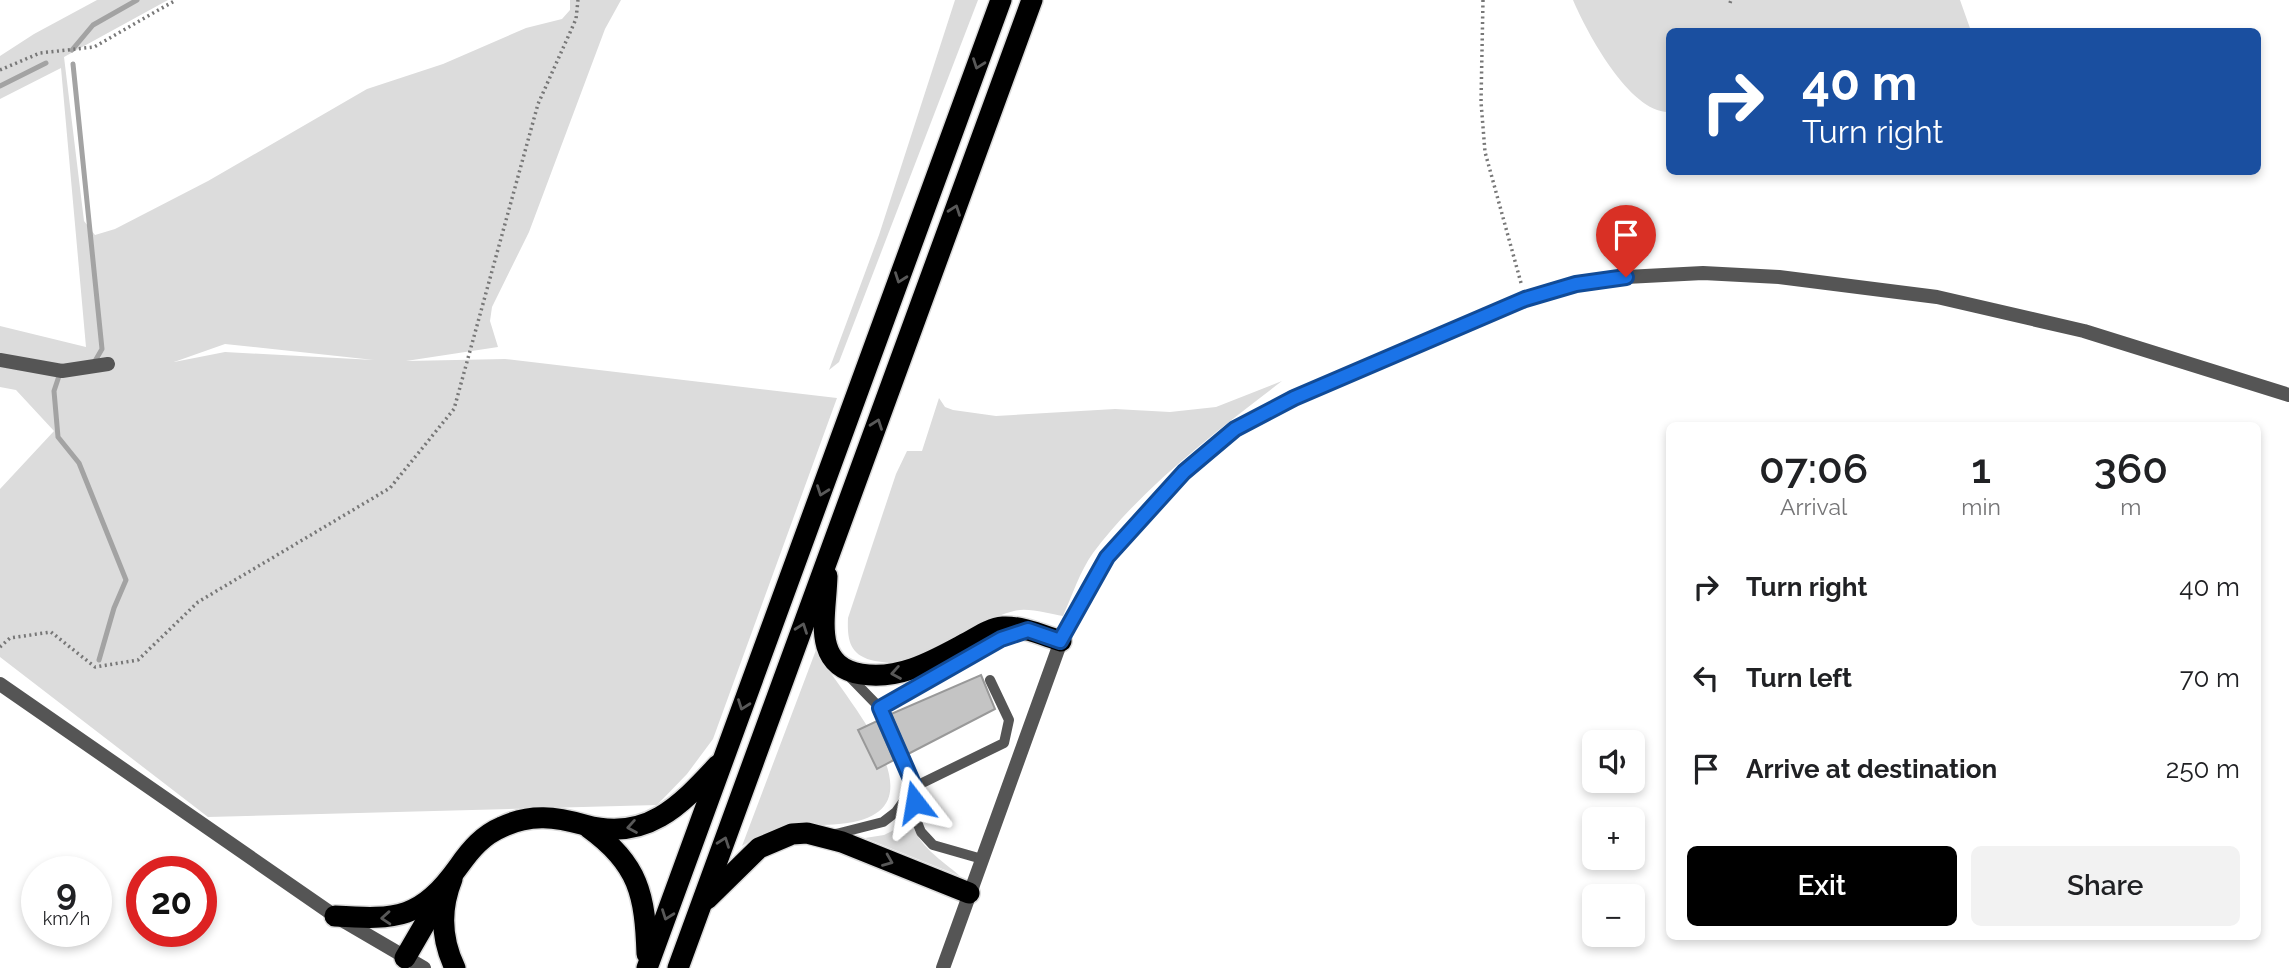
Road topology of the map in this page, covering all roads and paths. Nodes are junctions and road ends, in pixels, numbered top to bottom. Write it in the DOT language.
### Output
graph roads {
  1 [pos="176,0"];
  2 [pos="578,0"];
  3 [pos="1001,0"];
  4 [pos="1032,0"];
  5 [pos="1483,0"];
  6 [pos="0,69"];
  7 [pos="1525,299"];
  8 [pos="0,360"];
  9 [pos="108,364"];
  10 [pos="2289,396"];
  11 [pos="828,557"];
  12 [pos="1028,630"];
  13 [pos="1060,641"];
  14 [pos="0,647"];
  15 [pos="842,669"];
  16 [pos="990,680"];
  17 [pos="0,684"];
  18 [pos="880,708"];
  19 [pos="724,759"];
  20 [pos="914,786"];
  21 [pos="585,825"];
  22 [pos="824,836"];
  23 [pos="982,859"];
  24 [pos="458,867"];
  25 [pos="969,893"];
  26 [pos="701,906"];
  27 [pos="335,916"];
  28 [pos="414,963"];
  29 [pos="647,967"];
  30 [pos="455,968"];
  31 [pos="678,968"];
  32 [pos="943,968"];
  1 -- 6 [label="path"];
  2 -- 14 [label="path"];
  3 -- 19 [label="highway, one-way"];
  11 -- 4 [label="highway, one-way"];
  5 -- 7 [label="path"];
  7 -- 10 [label="street"];
  7 -- 13 [label="street"];
  8 -- 9 [label="street"];
  11 -- 15 [label="highway"];
  26 -- 11 [label="highway, one-way"];
  12 -- 13 [label="highway"];
  12 -- 15 [label="highway, one-way"];
  12 -- 18 [label="lane"];
  13 -- 23 [label="street"];
  15 -- 18 [label="lane"];
  16 -- 20 [label="lane"];
  17 -- 27 [label="street"];
  18 -- 20 [label="lane"];
  19 -- 21 [label="highway, one-way"];
  19 -- 29 [label="highway, one-way"];
  20 -- 22 [label="lane"];
  20 -- 23 [label="lane"];
  21 -- 24 [label="highway"];
  21 -- 29 [label="highway"];
  22 -- 25 [label="highway, one-way"];
  22 -- 26 [label="highway"];
  23 -- 25 [label="street"];
  24 -- 27 [label="highway, one-way"];
  24 -- 28 [label="highway"];
  24 -- 30 [label="highway"];
  25 -- 32 [label="street"];
  26 -- 31 [label="highway"];
  27 -- 28 [label="street"];
}
